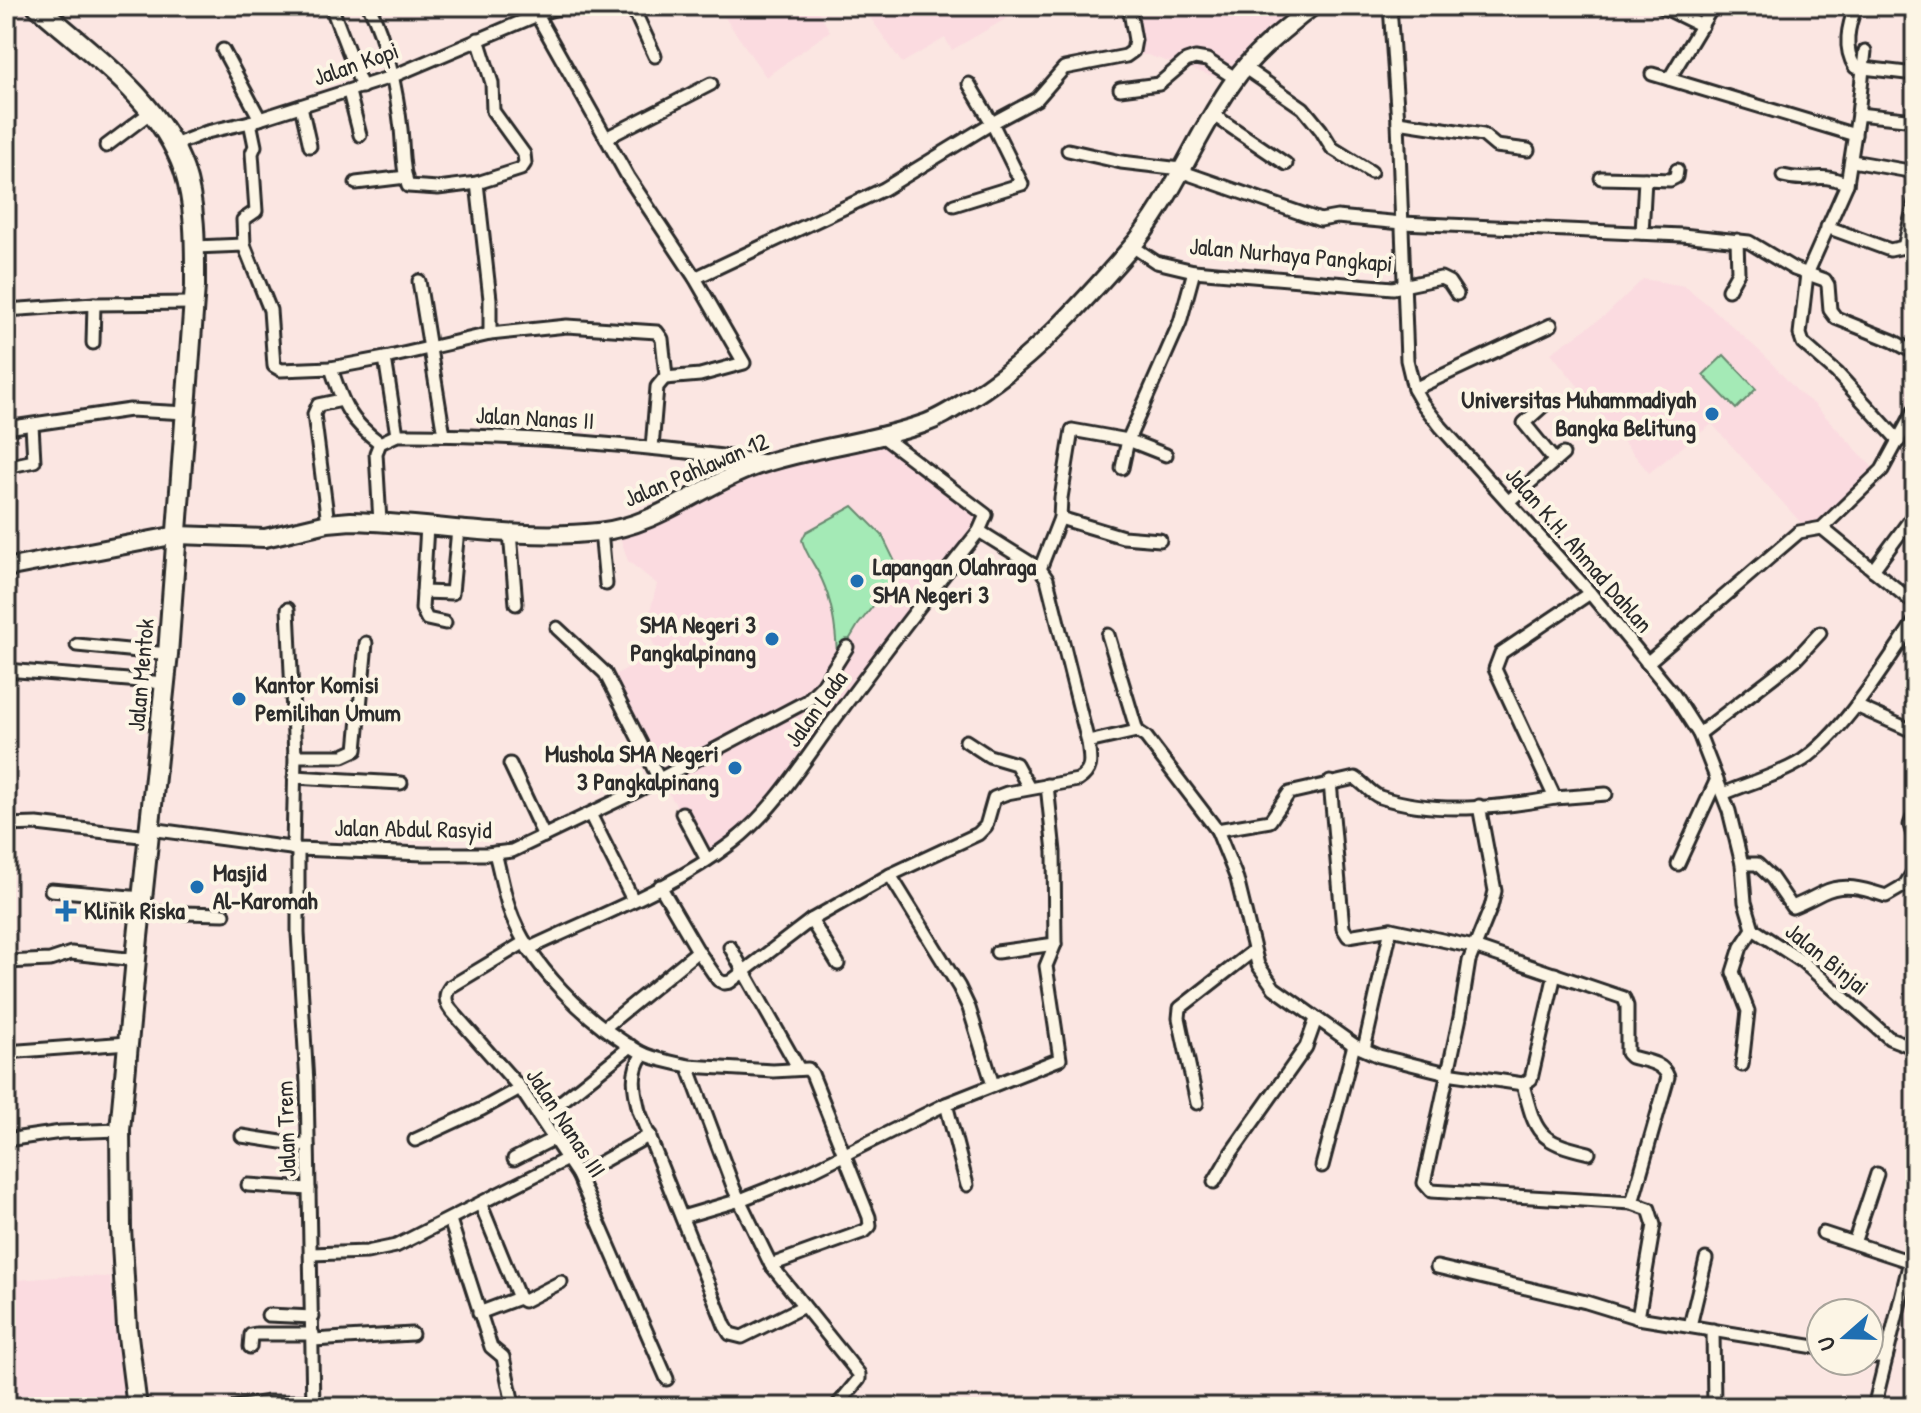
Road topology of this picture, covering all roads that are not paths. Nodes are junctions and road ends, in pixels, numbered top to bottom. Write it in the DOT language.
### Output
graph roads {
  1 [pos="37,6"];
  2 [pos="331,6"];
  3 [pos="369,6"];
  4 [pos="565,6"];
  5 [pos="632,6"];
  6 [pos="1129,6"];
  7 [pos="1313,6"];
  8 [pos="1390,6"];
  9 [pos="1661,6"];
  10 [pos="1713,6"];
  11 [pos="1856,6"];
  12 [pos="543,10"];
  13 [pos="1702,26"];
  14 [pos="478,39"];
  15 [pos="223,50"];
  16 [pos="1865,51"];
  17 [pos="655,56"];
  18 [pos="1864,68"];
  19 [pos="1240,73"];
  20 [pos="1652,74"];
  21 [pos="1915,74"];
  22 [pos="391,77"];
  23 [pos="1669,79"];
  24 [pos="711,84"];
  25 [pos="969,84"];
  26 [pos="362,87"];
  27 [pos="1120,89"];
  28 [pos="349,92"];
  29 [pos="301,106"];
  30 [pos="151,112"];
  31 [pos="1212,114"];
  32 [pos="1858,114"];
  33 [pos="255,120"];
  34 [pos="1915,120"];
  35 [pos="1398,122"];
  36 [pos="992,123"];
  37 [pos="360,135"];
  38 [pos="1855,135"];
  39 [pos="606,138"];
  40 [pos="174,145"];
  41 [pos="106,146"];
  42 [pos="310,146"];
  43 [pos="1068,150"];
  44 [pos="1528,150"];
  45 [pos="1852,161"];
  46 [pos="1286,164"];
  47 [pos="1181,170"];
  48 [pos="1677,170"];
  49 [pos="1371,172"];
  50 [pos="1915,172"];
  51 [pos="1783,176"];
  52 [pos="406,177"];
  53 [pos="1601,178"];
  54 [pos="1645,179"];
  55 [pos="356,183"];
  56 [pos="477,183"];
  57 [pos="1847,184"];
  58 [pos="1915,201"];
  59 [pos="954,205"];
  60 [pos="1402,223"];
  61 [pos="1827,227"];
  62 [pos="1642,233"];
  63 [pos="1737,240"];
  64 [pos="244,245"];
  65 [pos="1132,246"];
  66 [pos="195,247"];
  67 [pos="1194,271"];
  68 [pos="1807,274"];
  69 [pos="695,278"];
  70 [pos="419,281"];
  71 [pos="1403,288"];
  72 [pos="1728,290"];
  73 [pos="1457,294"];
  74 [pos="194,303"];
  75 [pos="94,304"];
  76 [pos="6,310"];
  77 [pos="1551,325"];
  78 [pos="490,334"];
  79 [pos="93,343"];
  80 [pos="431,349"];
  81 [pos="1915,353"];
  82 [pos="385,358"];
  83 [pos="331,368"];
  84 [pos="665,378"];
  85 [pos="1414,389"];
  86 [pos="342,400"];
  87 [pos="1544,405"];
  88 [pos="1915,409"];
  89 [pos="187,413"];
  90 [pos="32,425"];
  91 [pos="6,428"];
  92 [pos="397,435"];
  93 [pos="444,435"];
  94 [pos="882,436"];
  95 [pos="1128,440"];
  96 [pos="1899,441"];
  97 [pos="380,443"];
  98 [pos="652,448"];
  99 [pos="1166,455"];
  100 [pos="769,462"];
  101 [pos="6,467"];
  102 [pos="1122,468"];
  103 [pos="1509,501"];
  104 [pos="1915,513"];
  105 [pos="1060,518"];
  106 [pos="380,522"];
  107 [pos="328,523"];
  108 [pos="427,526"];
  109 [pos="1822,528"];
  110 [pos="458,529"];
  111 [pos="601,531"];
  112 [pos="979,531"];
  113 [pos="510,533"];
  114 [pos="177,535"];
  115 [pos="1160,540"];
  116 [pos="6,568"];
  117 [pos="1040,569"];
  118 [pos="1873,570"];
  119 [pos="606,584"];
  120 [pos="423,592"];
  121 [pos="1590,593"];
  122 [pos="516,604"];
  123 [pos="1915,604"];
  124 [pos="288,609"];
  125 [pos="1915,621"];
  126 [pos="445,623"];
  127 [pos="557,628"];
  128 [pos="1820,633"];
  129 [pos="1108,635"];
  130 [pos="366,643"];
  131 [pos="77,645"];
  132 [pos="847,647"];
  133 [pos="168,654"];
  134 [pos="1647,663"];
  135 [pos="6,670"];
  136 [pos="165,683"];
  137 [pos="1856,706"];
  138 [pos="1137,731"];
  139 [pos="1915,732"];
  140 [pos="1699,734"];
  141 [pos="966,741"];
  142 [pos="1088,742"];
  143 [pos="295,756"];
  144 [pos="510,764"];
  145 [pos="294,777"];
  146 [pos="659,779"];
  147 [pos="1717,779"];
  148 [pos="1330,782"];
  149 [pos="401,783"];
  150 [pos="1047,785"];
  151 [pos="1029,788"];
  152 [pos="1606,794"];
  153 [pos="1723,794"];
  154 [pos="1555,798"];
  155 [pos="1479,806"];
  156 [pos="1915,812"];
  157 [pos="682,813"];
  158 [pos="590,814"];
  159 [pos="6,825"];
  160 [pos="1217,830"];
  161 [pos="150,833"];
  162 [pos="544,836"];
  163 [pos="1915,841"];
  164 [pos="295,849"];
  165 [pos="495,853"];
  166 [pos="707,860"];
  167 [pos="1678,864"];
  168 [pos="1742,864"];
  169 [pos="1915,869"];
  170 [pos="890,875"];
  171 [pos="660,886"];
  172 [pos="51,890"];
  173 [pos="633,900"];
  174 [pos="141,905"];
  175 [pos="224,914"];
  176 [pos="811,920"];
  177 [pos="1391,929"];
  178 [pos="1753,929"];
  179 [pos="1055,944"];
  180 [pos="526,946"];
  181 [pos="730,947"];
  182 [pos="1474,947"];
  183 [pos="698,951"];
  184 [pos="1253,951"];
  185 [pos="997,952"];
  186 [pos="136,960"];
  187 [pos="6,962"];
  188 [pos="838,964"];
  189 [pos="746,972"];
  190 [pos="1555,974"];
  191 [pos="1316,1019"];
  192 [pos="604,1028"];
  193 [pos="128,1043"];
  194 [pos="631,1046"];
  195 [pos="1359,1047"];
  196 [pos="1915,1048"];
  197 [pos="6,1052"];
  198 [pos="643,1054"];
  199 [pos="1742,1065"];
  200 [pos="688,1066"];
  201 [pos="799,1069"];
  202 [pos="1447,1073"];
  203 [pos="1523,1084"];
  204 [pos="993,1085"];
  205 [pos="520,1088"];
  206 [pos="1197,1103"];
  207 [pos="946,1104"];
  208 [pos="541,1118"];
  209 [pos="120,1130"];
  210 [pos="650,1135"];
  211 [pos="242,1136"];
  212 [pos="553,1139"];
  213 [pos="6,1140"];
  214 [pos="415,1140"];
  215 [pos="308,1146"];
  216 [pos="1589,1153"];
  217 [pos="845,1156"];
  218 [pos="514,1159"];
  219 [pos="567,1159"];
  220 [pos="1322,1166"];
  221 [pos="1877,1174"];
  222 [pos="578,1175"];
  223 [pos="1214,1182"];
  224 [pos="248,1185"];
  225 [pos="967,1185"];
  226 [pos="309,1189"];
  227 [pos="740,1200"];
  228 [pos="1632,1203"];
  229 [pos="481,1205"];
  230 [pos="682,1217"];
  231 [pos="450,1220"];
  232 [pos="1823,1233"];
  233 [pos="1915,1241"];
  234 [pos="1854,1243"];
  235 [pos="311,1254"];
  236 [pos="1706,1259"];
  237 [pos="1908,1261"];
  238 [pos="771,1265"];
  239 [pos="1437,1267"];
  240 [pos="561,1282"];
  241 [pos="519,1298"];
  242 [pos="804,1306"];
  243 [pos="479,1313"];
  244 [pos="268,1315"];
  245 [pos="313,1317"];
  246 [pos="1638,1318"];
  247 [pos="1690,1326"];
  248 [pos="1713,1330"];
  249 [pos="412,1334"];
  250 [pos="313,1337"];
  251 [pos="1805,1345"];
  252 [pos="250,1347"];
  253 [pos="1886,1358"];
  254 [pos="667,1379"];
  255 [pos="312,1404"];
  256 [pos="513,1404"];
  257 [pos="137,1407"];
  258 [pos="236,1407"];
  259 [pos="836,1407"];
  260 [pos="1714,1407"];
  261 [pos="1874,1407"];
  1 -- 30 [label="highway, Jalan Mentok"];
  2 -- 26 [label="street"];
  3 -- 22 [label="street"];
  4 -- 12 [label="street, Jalan Kopi"];
  5 -- 17 [label="street"];
  6 -- 36 [label="street"];
  7 -- 19 [label="main road, Jalan Pahlawan 12"];
  8 -- 35 [label="street, Jalan K.H. Ahmad Dahlan"];
  9 -- 13 [label="street"];
  10 -- 13 [label="street"];
  11 -- 18 [label="street"];
  12 -- 14 [label="street, Jalan Kopi"];
  12 -- 39 [label="street"];
  13 -- 23 [label="street"];
  14 -- 22 [label="street, Jalan Kopi"];
  14 -- 56 [label="street"];
  15 -- 33 [label="street"];
  16 -- 18 [label="street"];
  18 -- 21 [label="street"];
  18 -- 32 [label="street"];
  19 -- 27 [label="street"];
  19 -- 31 [label="main road, Jalan Pahlawan 12"];
  19 -- 49 [label="street"];
  20 -- 23 [label="street"];
  22 -- 26 [label="street, Jalan Kopi"];
  22 -- 52 [label="street"];
  23 -- 38 [label="street"];
  24 -- 39 [label="street"];
  25 -- 36 [label="street"];
  26 -- 28 [label="street, Jalan Kopi"];
  28 -- 29 [label="street, Jalan Kopi"];
  28 -- 37 [label="street"];
  29 -- 33 [label="street, Jalan Kopi"];
  29 -- 42 [label="street"];
  30 -- 40 [label="highway, Jalan Mentok"];
  30 -- 41 [label="street"];
  31 -- 46 [label="street"];
  31 -- 47 [label="main road, Jalan Pahlawan 12"];
  32 -- 34 [label="street"];
  32 -- 38 [label="street"];
  33 -- 40 [label="street, Jalan Kopi"];
  33 -- 64 [label="street"];
  35 -- 44 [label="street"];
  35 -- 60 [label="street, Jalan K.H. Ahmad Dahlan"];
  36 -- 59 [label="street"];
  36 -- 69 [label="street"];
  38 -- 45 [label="street"];
  39 -- 69 [label="street"];
  40 -- 66 [label="highway, Jalan Mentok"];
  43 -- 47 [label="street"];
  45 -- 50 [label="street"];
  45 -- 57 [label="street"];
  47 -- 60 [label="street"];
  47 -- 65 [label="main road, Jalan Pahlawan 12"];
  48 -- 54 [label="street"];
  51 -- 57 [label="street"];
  52 -- 55 [label="street"];
  52 -- 56 [label="street"];
  53 -- 54 [label="street"];
  54 -- 62 [label="street"];
  56 -- 78 [label="street"];
  57 -- 61 [label="street"];
  58 -- 61 [label="street"];
  60 -- 62 [label="street"];
  60 -- 71 [label="street, Jalan K.H. Ahmad Dahlan"];
  61 -- 68 [label="street"];
  62 -- 63 [label="street"];
  63 -- 68 [label="street"];
  63 -- 72 [label="street"];
  64 -- 66 [label="street"];
  64 -- 83 [label="street"];
  65 -- 67 [label="street, Jalan Nurhaya Pangkapi"];
  65 -- 94 [label="main road, Jalan Pahlawan 12"];
  66 -- 74 [label="highway, Jalan Mentok"];
  67 -- 71 [label="street, Jalan Nurhaya Pangkapi"];
  67 -- 95 [label="street"];
  68 -- 81 [label="street"];
  68 -- 96 [label="street"];
  69 -- 84 [label="street"];
  70 -- 80 [label="street"];
  71 -- 73 [label="street, Jalan Nurhaya Pangkapi"];
  71 -- 85 [label="street, Jalan K.H. Ahmad Dahlan"];
  74 -- 75 [label="street"];
  74 -- 89 [label="highway, Jalan Mentok"];
  75 -- 76 [label="street"];
  75 -- 79 [label="street"];
  77 -- 85 [label="street"];
  78 -- 80 [label="street"];
  78 -- 84 [label="street"];
  80 -- 82 [label="street"];
  80 -- 93 [label="street"];
  82 -- 83 [label="street"];
  82 -- 92 [label="street"];
  83 -- 86 [label="street"];
  84 -- 98 [label="street"];
  85 -- 103 [label="street, Jalan K.H. Ahmad Dahlan"];
  86 -- 97 [label="street"];
  86 -- 107 [label="street"];
  87 -- 103 [label="street"];
  88 -- 96 [label="street"];
  89 -- 90 [label="street"];
  89 -- 114 [label="highway, Jalan Mentok"];
  90 -- 91 [label="street"];
  90 -- 101 [label="street"];
  92 -- 93 [label="street, Jalan Nanas II"];
  92 -- 97 [label="street, Jalan Nanas II"];
  93 -- 98 [label="street, Jalan Nanas II"];
  94 -- 100 [label="main road, Jalan Pahlawan 12"];
  94 -- 112 [label="street"];
  95 -- 99 [label="street"];
  95 -- 102 [label="street"];
  95 -- 105 [label="street"];
  96 -- 109 [label="street"];
  97 -- 106 [label="street"];
  98 -- 100 [label="street, Jalan Nanas II"];
  100 -- 111 [label="main road, Jalan Pahlawan 12"];
  103 -- 121 [label="street, Jalan K.H. Ahmad Dahlan"];
  104 -- 118 [label="street"];
  105 -- 115 [label="street"];
  105 -- 117 [label="street"];
  106 -- 107 [label="main road, Jalan Pahlawan 12"];
  106 -- 108 [label="main road, Jalan Pahlawan 12"];
  107 -- 114 [label="main road, Jalan Pahlawan 12"];
  108 -- 110 [label="main road, Jalan Pahlawan 12"];
  108 -- 120 [label="street"];
  109 -- 118 [label="street"];
  109 -- 134 [label="street"];
  110 -- 113 [label="main road, Jalan Pahlawan 12"];
  110 -- 120 [label="street"];
  111 -- 113 [label="main road, Jalan Pahlawan 12"];
  111 -- 119 [label="street"];
  112 -- 117 [label="street"];
  112 -- 166 [label="street, Jalan Lada"];
  113 -- 122 [label="street"];
  114 -- 116 [label="main road, Jalan Pahlawan 12"];
  114 -- 133 [label="highway, Jalan Mentok"];
  117 -- 142 [label="street"];
  118 -- 123 [label="street"];
  120 -- 126 [label="street"];
  121 -- 134 [label="street, Jalan K.H. Ahmad Dahlan"];
  121 -- 154 [label="street"];
  124 -- 143 [label="street, Jalan Trem"];
  125 -- 137 [label="street"];
  127 -- 146 [label="street"];
  128 -- 140 [label="street"];
  129 -- 138 [label="street"];
  130 -- 143 [label="street"];
  131 -- 133 [label="street"];
  132 -- 146 [label="street"];
  133 -- 136 [label="highway, Jalan Mentok"];
  134 -- 140 [label="street, Jalan K.H. Ahmad Dahlan"];
  135 -- 136 [label="street"];
  136 -- 161 [label="highway, Jalan Mentok"];
  137 -- 139 [label="street"];
  137 -- 153 [label="street"];
  138 -- 142 [label="street"];
  138 -- 160 [label="street"];
  140 -- 147 [label="street, Jalan K.H. Ahmad Dahlan"];
  141 -- 151 [label="street"];
  142 -- 150 [label="street"];
  143 -- 145 [label="street, Jalan Trem"];
  144 -- 162 [label="street"];
  145 -- 149 [label="street"];
  145 -- 164 [label="street, Jalan Trem"];
  146 -- 158 [label="street, Jalan Abdul Rasyid"];
  147 -- 153 [label="street, Jalan K.H. Ahmad Dahlan"];
  147 -- 167 [label="street"];
  148 -- 155 [label="street"];
  148 -- 160 [label="street"];
  148 -- 177 [label="street"];
  150 -- 151 [label="street"];
  150 -- 179 [label="street"];
  151 -- 170 [label="street"];
  152 -- 154 [label="street"];
  153 -- 168 [label="street, Jalan K.H. Ahmad Dahlan"];
  154 -- 155 [label="street"];
  155 -- 182 [label="street"];
  156 -- 163 [label="street"];
  157 -- 166 [label="street"];
  158 -- 162 [label="street, Jalan Abdul Rasyid"];
  158 -- 173 [label="street"];
  159 -- 161 [label="street, Jalan Abdul Rasyid"];
  160 -- 184 [label="street"];
  161 -- 164 [label="street, Jalan Abdul Rasyid"];
  161 -- 174 [label="highway, Jalan Mentok"];
  162 -- 165 [label="street, Jalan Abdul Rasyid"];
  164 -- 165 [label="street, Jalan Abdul Rasyid"];
  164 -- 215 [label="street, Jalan Trem"];
  165 -- 180 [label="street"];
  166 -- 171 [label="street, Jalan Lada"];
  168 -- 169 [label="street"];
  168 -- 178 [label="street, Jalan K.H. Ahmad Dahlan"];
  170 -- 176 [label="street"];
  170 -- 204 [label="street"];
  171 -- 173 [label="street, Jalan Lada"];
  171 -- 183 [label="street"];
  172 -- 174 [label="street"];
  173 -- 180 [label="street, Jalan Lada"];
  174 -- 175 [label="street"];
  174 -- 186 [label="highway, Jalan Mentok"];
  176 -- 188 [label="street"];
  176 -- 189 [label="street"];
  177 -- 182 [label="street"];
  177 -- 195 [label="street"];
  178 -- 196 [label="street, Jalan Binjai"];
  178 -- 199 [label="street"];
  179 -- 185 [label="street"];
  179 -- 204 [label="street"];
  180 -- 192 [label="street"];
  180 -- 205 [label="street, Jalan Nanas III"];
  181 -- 189 [label="street"];
  182 -- 190 [label="street"];
  182 -- 202 [label="street"];
  183 -- 189 [label="street"];
  183 -- 192 [label="street"];
  184 -- 191 [label="street"];
  184 -- 206 [label="street"];
  186 -- 187 [label="street"];
  186 -- 193 [label="highway, Jalan Mentok"];
  189 -- 201 [label="street"];
  190 -- 203 [label="street"];
  190 -- 228 [label="street"];
  191 -- 195 [label="street"];
  191 -- 223 [label="street"];
  192 -- 194 [label="street"];
  193 -- 197 [label="street"];
  193 -- 209 [label="highway, Jalan Mentok"];
  194 -- 198 [label="street"];
  194 -- 208 [label="street"];
  195 -- 202 [label="street"];
  195 -- 220 [label="street"];
  198 -- 200 [label="street"];
  198 -- 210 [label="street"];
  200 -- 201 [label="street"];
  200 -- 227 [label="street"];
  201 -- 217 [label="street"];
  202 -- 203 [label="street"];
  202 -- 228 [label="street"];
  203 -- 216 [label="street"];
  204 -- 207 [label="street"];
  205 -- 208 [label="street, Jalan Nanas III"];
  205 -- 214 [label="street"];
  207 -- 217 [label="street"];
  207 -- 225 [label="street"];
  208 -- 212 [label="street, Jalan Nanas III"];
  209 -- 213 [label="street"];
  209 -- 257 [label="highway, Jalan Mentok"];
  210 -- 222 [label="street"];
  210 -- 230 [label="street"];
  211 -- 215 [label="street"];
  212 -- 218 [label="street"];
  212 -- 219 [label="street, Jalan Nanas III"];
  215 -- 226 [label="street, Jalan Trem"];
  217 -- 227 [label="street"];
  217 -- 238 [label="street"];
  219 -- 222 [label="street, Jalan Nanas III"];
  219 -- 229 [label="street"];
  221 -- 234 [label="street"];
  222 -- 254 [label="street, Jalan Nanas III"];
  224 -- 226 [label="street"];
  226 -- 235 [label="street, Jalan Trem"];
  227 -- 230 [label="street"];
  227 -- 238 [label="street"];
  228 -- 246 [label="street"];
  229 -- 231 [label="street"];
  229 -- 241 [label="street"];
  230 -- 242 [label="street"];
  231 -- 235 [label="street"];
  231 -- 243 [label="street"];
  232 -- 234 [label="street"];
  233 -- 237 [label="street"];
  234 -- 237 [label="street"];
  235 -- 245 [label="street, Jalan Trem"];
  236 -- 247 [label="street"];
  237 -- 253 [label="street"];
  238 -- 242 [label="street"];
  239 -- 246 [label="street"];
  240 -- 241 [label="street"];
  241 -- 243 [label="street"];
  242 -- 259 [label="street"];
  243 -- 256 [label="street"];
  244 -- 245 [label="street"];
  245 -- 250 [label="street, Jalan Trem"];
  246 -- 247 [label="street"];
  247 -- 248 [label="street"];
  248 -- 251 [label="street"];
  248 -- 260 [label="street"];
  249 -- 250 [label="street"];
  250 -- 252 [label="street"];
  250 -- 255 [label="street, Jalan Trem"];
  253 -- 261 [label="street"];
  255 -- 258 [label="street"];
}
